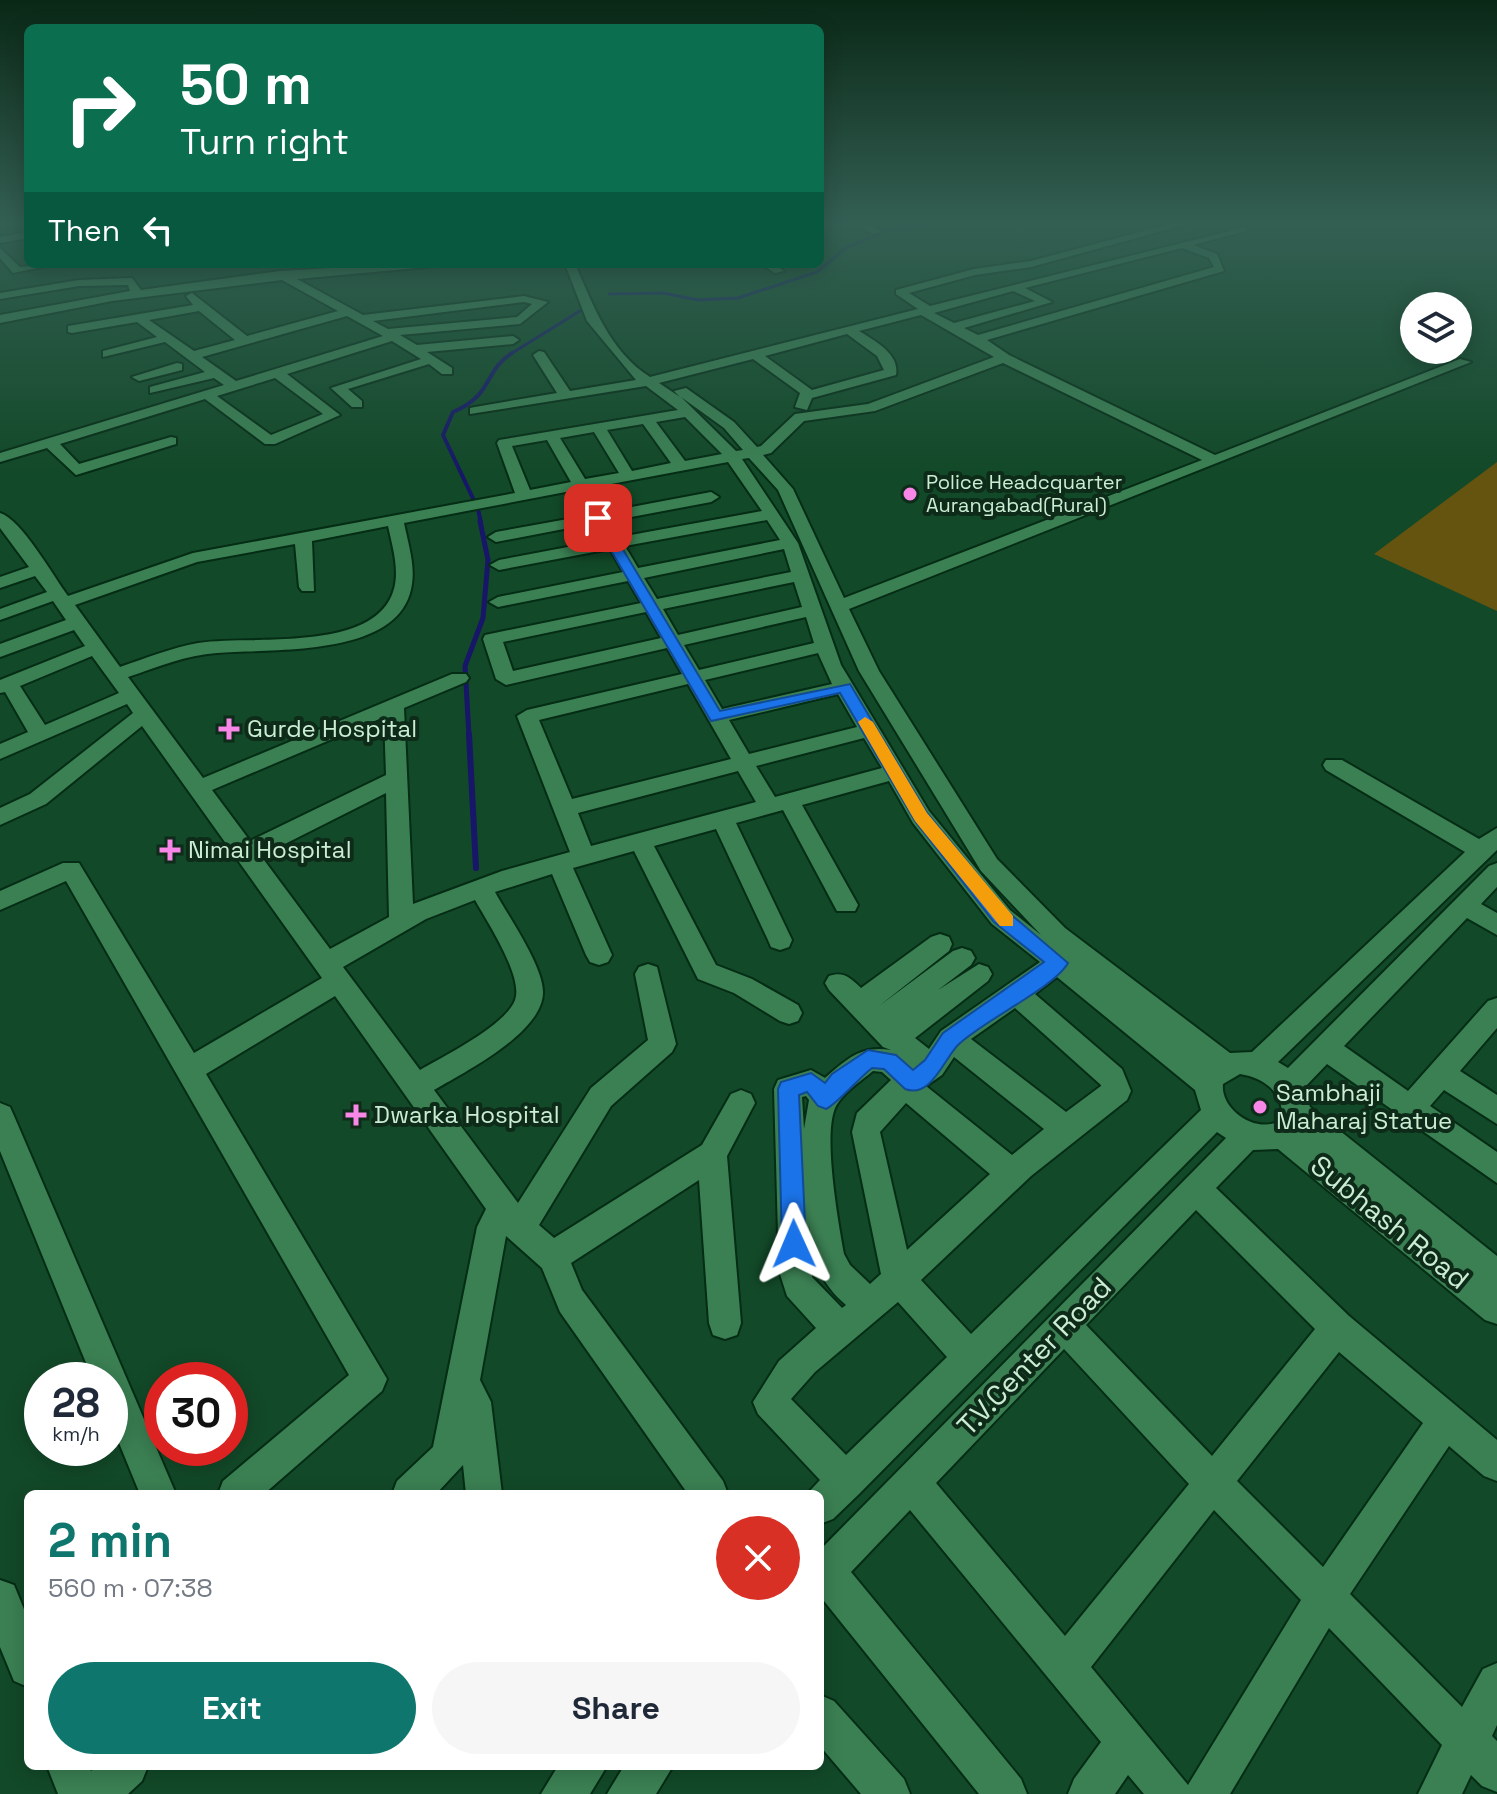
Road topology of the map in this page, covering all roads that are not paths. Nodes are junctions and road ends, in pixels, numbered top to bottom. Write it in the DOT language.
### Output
graph roads {
  1 [pos="57,306"];
  2 [pos="71,306"];
  3 [pos="336,306"];
  4 [pos="358,306"];
  5 [pos="434,306"];
  6 [pos="537,306"];
  7 [pos="582,306"];
  8 [pos="600,306"];
  9 [pos="919,306"];
  10 [pos="948,306"];
  11 [pos="971,306"];
  12 [pos="1011,306"];
  13 [pos="1032,306"];
  14 [pos="1098,306"];
  15 [pos="201,307"];
  16 [pos="1019,309"];
  17 [pos="927,311"];
  18 [pos="347,312"];
  19 [pos="992,316"];
  20 [pos="0,317"];
  21 [pos="139,318"];
  22 [pos="300,318"];
  23 [pos="1044,321"];
  24 [pos="98,324"];
  25 [pos="952,327"];
  26 [pos="1022,327"];
  27 [pos="72,329"];
  28 [pos="231,330"];
  29 [pos="850,331"];
  30 [pos="267,334"];
  31 [pos="390,335"];
  32 [pos="167,338"];
  33 [pos="324,338"];
  34 [pos="977,339"];
  35 [pos="513,340"];
  36 [pos="245,341"];
  37 [pos="229,345"];
  38 [pos="128,349"];
  39 [pos="415,349"];
  40 [pos="107,354"];
  41 [pos="539,355"];
  42 [pos="191,356"];
  43 [pos="757,356"];
  44 [pos="1004,358"];
  45 [pos="253,359"];
  46 [pos="430,360"];
  47 [pos="139,361"];
  48 [pos="311,363"];
  49 [pos="1460,364"];
  50 [pos="447,371"];
  51 [pos="215,373"];
  52 [pos="277,373"];
  53 [pos="139,377"];
  54 [pos="654,380"];
  55 [pos="234,386"];
  56 [pos="155,390"];
  57 [pos="208,395"];
  58 [pos="808,395"];
  59 [pos="566,396"];
  60 [pos="357,404"];
  61 [pos="475,411"];
  62 [pos="688,412"];
  63 [pos="800,417"];
  64 [pos="647,419"];
  65 [pos="598,426"];
  66 [pos="157,428"];
  67 [pos="551,434"];
  68 [pos="50,443"];
  69 [pos="756,452"];
  70 [pos="183,453"];
  71 [pos="733,456"];
  72 [pos="0,458"];
  73 [pos="1216,461"];
  74 [pos="681,466"];
  75 [pos="628,476"];
  76 [pos="579,485"];
  77 [pos="524,495"];
  78 [pos="711,497"];
  79 [pos="480,506"];
  80 [pos="772,514"];
  81 [pos="598,518"];
  82 [pos="0,519"];
  83 [pos="395,519"];
  84 [pos="303,537"];
  85 [pos="496,537"];
  86 [pos="790,543"];
  87 [pos="12,545"];
  88 [pos="614,545"];
  89 [pos="499,565"];
  90 [pos="39,569"];
  91 [pos="631,575"];
  92 [pos="801,575"];
  93 [pos="0,583"];
  94 [pos="308,587"];
  95 [pos="498,602"];
  96 [pos="66,606"];
  97 [pos="651,606"];
  98 [pos="841,606"];
  99 [pos="813,610"];
  100 [pos="0,615"];
  101 [pos="492,639"];
  102 [pos="671,641"];
  103 [pos="825,646"];
  104 [pos="96,648"];
  105 [pos="0,651"];
  106 [pos="459,678"];
  107 [pos="693,679"];
  108 [pos="4,685"];
  109 [pos="844,687"];
  110 [pos="130,694"];
  111 [pos="394,705"];
  112 [pos="716,717"];
  113 [pos="870,730"];
  114 [pos="40,734"];
  115 [pos="0,752"];
  116 [pos="743,763"];
  117 [pos="1334,765"];
  118 [pos="895,772"];
  119 [pos="396,779"];
  120 [pos="198,788"];
  121 [pos="779,804"];
  122 [pos="565,809"];
  123 [pos="0,817"];
  124 [pos="723,819"];
  125 [pos="640,841"];
  126 [pos="246,853"];
  127 [pos="1492,853"];
  128 [pos="584,857"];
  129 [pos="559,864"];
  130 [pos="481,888"];
  131 [pos="0,901"];
  132 [pos="846,905"];
  133 [pos="1464,905"];
  134 [pos="401,921"];
  135 [pos="1497,925"];
  136 [pos="780,940"];
  137 [pos="940,944"];
  138 [pos="599,955"];
  139 [pos="1058,963"];
  140 [pos="971,966"];
  141 [pos="332,972"];
  142 [pos="648,974"];
  143 [pos="838,983"];
  144 [pos="1014,991"];
  145 [pos="789,1013"];
  146 [pos="1495,1015"];
  147 [pos="878,1020"];
  148 [pos="951,1039"];
  149 [pos="1325,1048"];
  150 [pos="1257,1065"];
  151 [pos="189,1070"];
  152 [pos="1441,1073"];
  153 [pos="917,1078"];
  154 [pos="1288,1086"];
  155 [pos="415,1087"];
  156 [pos="1216,1087"];
  157 [pos="826,1099"];
  158 [pos="741,1103"];
  159 [pos="1411,1108"];
  160 [pos="1497,1111"];
  161 [pos="0,1116"];
  162 [pos="1291,1126"];
  163 [pos="1064,1127"];
  164 [pos="1248,1135"];
  165 [pos="712,1155"];
  166 [pos="1497,1169"];
  167 [pos="1011,1173"];
  168 [pos="1198,1191"];
  169 [pos="512,1219"];
  170 [pos="553,1257"];
  171 [pos="1492,1263"];
  172 [pos="897,1277"];
  173 [pos="870,1306"];
  174 [pos="1497,1308"];
  175 [pos="725,1323"];
  176 [pos="1064,1325"];
  177 [pos="838,1328"];
  178 [pos="1337,1328"];
  179 [pos="970,1358"];
  180 [pos="463,1383"];
  181 [pos="1446,1420"];
  182 [pos="1497,1463"];
  183 [pos="846,1481"];
  184 [pos="911,1482"];
  185 [pos="1213,1483"];
  186 [pos="156,1490"];
  187 [pos="241,1490"];
  188 [pos="414,1490"];
  189 [pos="484,1490"];
  190 [pos="707,1490"];
  191 [pos="824,1502"];
  192 [pos="824,1573"];
  193 [pos="824,1575"];
  194 [pos="1326,1596"];
  195 [pos="0,1599"];
  196 [pos="24,1657"];
  197 [pos="1065,1668"];
  198 [pos="1497,1683"];
  199 [pos="824,1720"];
  200 [pos="1127,1742"];
  201 [pos="1466,1742"];
  202 [pos="70,1770"];
  203 [pos="123,1770"];
  204 [pos="583,1770"];
  205 [pos="1497,1771"];
  206 [pos="79,1794"];
  207 [pos="98,1794"];
  208 [pos="562,1794"];
  209 [pos="889,1794"];
  210 [pos="1006,1794"];
  211 [pos="1089,1794"];
  212 [pos="1171,1794"];
  213 [pos="1206,1794"];
  214 [pos="1439,1794"];
  1 -- 20 [label="street"];
  2 -- 20 [label="street"];
  3 -- 18 [label="street"];
  4 -- 18 [label="street"];
  5 -- 18 [label="street"];
  6 -- 31 [label="street"];
  7 -- 54 [label="street"];
  8 -- 54 [label="street"];
  9 -- 17 [label="street"];
  10 -- 17 [label="street"];
  11 -- 19 [label="street"];
  12 -- 16 [label="street"];
  13 -- 16 [label="street"];
  14 -- 23 [label="street"];
  15 -- 21 [label="street"];
  15 -- 28 [label="street"];
  16 -- 19 [label="street"];
  16 -- 23 [label="street"];
  17 -- 25 [label="street"];
  17 -- 29 [label="street"];
  18 -- 22 [label="street"];
  18 -- 31 [label="street"];
  19 -- 25 [label="street"];
  19 -- 26 [label="street"];
  21 -- 24 [label="street"];
  21 -- 32 [label="street"];
  22 -- 28 [label="street"];
  22 -- 30 [label="street"];
  22 -- 33 [label="street"];
  23 -- 26 [label="street"];
  24 -- 27 [label="street"];
  24 -- 38 [label="street"];
  25 -- 34 [label="street"];
  26 -- 34 [label="street"];
  28 -- 36 [label="street"];
  29 -- 43 [label="street"];
  29 -- 58 [label="street"];
  30 -- 36 [label="street"];
  30 -- 48 [label="street"];
  31 -- 39 [label="street"];
  31 -- 48 [label="street"];
  32 -- 38 [label="street"];
  32 -- 42 [label="street"];
  34 -- 44 [label="street"];
  35 -- 39 [label="street"];
  36 -- 37 [label="street"];
  37 -- 42 [label="street"];
  37 -- 45 [label="street"];
  38 -- 40 [label="street"];
  39 -- 46 [label="street"];
  41 -- 59 [label="street"];
  42 -- 47 [label="street"];
  42 -- 51 [label="street"];
  42 -- 53 [label="street"];
  43 -- 54 [label="street"];
  43 -- 58 [label="street"];
  44 -- 63 [label="street"];
  44 -- 73 [label="street"];
  46 -- 50 [label="street"];
  46 -- 60 [label="street"];
  48 -- 52 [label="street"];
  49 -- 73 [label="street"];
  51 -- 55 [label="street"];
  51 -- 56 [label="street"];
  52 -- 55 [label="street"];
  52 -- 57 [label="street"];
  54 -- 59 [label="street"];
  54 -- 62 [label="street"];
  54 -- 69 [label="street"];
  55 -- 57 [label="street"];
  57 -- 66 [label="street"];
  58 -- 63 [label="street"];
  59 -- 61 [label="street"];
  62 -- 64 [label="street"];
  62 -- 71 [label="street"];
  63 -- 69 [label="street"];
  64 -- 65 [label="street"];
  64 -- 74 [label="street"];
  65 -- 67 [label="street"];
  65 -- 75 [label="street"];
  66 -- 68 [label="street"];
  66 -- 68 [label="street"];
  66 -- 70 [label="street"];
  67 -- 76 [label="street"];
  67 -- 77 [label="street"];
  68 -- 72 [label="street"];
  69 -- 71 [label="street"];
  69 -- 98 [label="street"];
  71 -- 74 [label="street"];
  71 -- 80 [label="street"];
  73 -- 98 [label="street"];
  74 -- 75 [label="street"];
  75 -- 76 [label="street"];
  76 -- 77 [label="street"];
  76 -- 81 [label="street"];
  77 -- 79 [label="street"];
  78 -- 81 [label="street"];
  79 -- 83 [label="street"];
  79 -- 85 [label="street"];
  80 -- 86 [label="street"];
  80 -- 88 [label="street"];
  81 -- 85 [label="street"];
  81 -- 88 [label="street"];
  82 -- 87 [label="street"];
  83 -- 84 [label="street"];
  83 -- 110 [label="street"];
  84 -- 94 [label="street"];
  84 -- 96 [label="street"];
  85 -- 89 [label="street"];
  86 -- 91 [label="street"];
  86 -- 92 [label="street"];
  87 -- 90 [label="street"];
  88 -- 89 [label="street"];
  88 -- 91 [label="street"];
  89 -- 95 [label="street"];
  90 -- 93 [label="street"];
  90 -- 96 [label="street"];
  91 -- 95 [label="street"];
  91 -- 97 [label="street"];
  92 -- 97 [label="street"];
  92 -- 99 [label="street"];
  95 -- 101 [label="street"];
  96 -- 100 [label="street"];
  96 -- 104 [label="street"];
  96 -- 105 [label="street"];
  97 -- 101 [label="street"];
  97 -- 102 [label="street"];
  98 -- 156 [label="street"];
  99 -- 102 [label="street"];
  99 -- 103 [label="street"];
  101 -- 102 [label="street"];
  102 -- 107 [label="street"];
  103 -- 107 [label="street"];
  103 -- 109 [label="street"];
  104 -- 108 [label="street"];
  104 -- 110 [label="street"];
  106 -- 111 [label="street"];
  107 -- 112 [label="street"];
  107 -- 122 [label="street"];
  108 -- 114 [label="street"];
  109 -- 112 [label="street"];
  109 -- 113 [label="street"];
  110 -- 114 [label="street"];
  110 -- 120 [label="street"];
  110 -- 123 [label="street"];
  111 -- 119 [label="street"];
  111 -- 120 [label="street"];
  112 -- 116 [label="street"];
  113 -- 116 [label="street"];
  113 -- 118 [label="street"];
  114 -- 115 [label="street"];
  116 -- 121 [label="street"];
  116 -- 122 [label="street"];
  117 -- 127 [label="street"];
  118 -- 121 [label="street"];
  118 -- 139 [label="street"];
  119 -- 126 [label="street"];
  119 -- 134 [label="street"];
  120 -- 126 [label="street"];
  121 -- 124 [label="street"];
  121 -- 132 [label="street"];
  122 -- 128 [label="street"];
  124 -- 125 [label="street"];
  124 -- 136 [label="street"];
  125 -- 128 [label="street"];
  125 -- 145 [label="street"];
  126 -- 141 [label="street"];
  127 -- 133 [label="street"];
  127 -- 150 [label="street"];
  128 -- 129 [label="street"];
  129 -- 130 [label="street"];
  129 -- 138 [label="street"];
  130 -- 134 [label="street"];
  130 -- 155 [label="street"];
  131 -- 151 [label="street"];
  133 -- 135 [label="street"];
  133 -- 149 [label="street"];
  134 -- 141 [label="street"];
  137 -- 147 [label="street"];
  139 -- 144 [label="street"];
  139 -- 156 [label="street"];
  140 -- 147 [label="street"];
  141 -- 151 [label="street"];
  141 -- 155 [label="street"];
  142 -- 169 [label="street"];
  143 -- 147 [label="street"];
  144 -- 148 [label="street"];
  144 -- 163 [label="street"];
  146 -- 152 [label="street"];
  147 -- 153 [label="street"];
  148 -- 153 [label="street"];
  148 -- 163 [label="street"];
  149 -- 154 [label="street"];
  149 -- 159 [label="street"];
  150 -- 154 [label="street"];
  150 -- 156 [label="street"];
  151 -- 187 [label="street"];
  152 -- 159 [label="street"];
  152 -- 160 [label="street"];
  153 -- 157 [label="street"];
  153 -- 167 [label="street"];
  153 -- 172 [label="street"];
  154 -- 162 [label="street"];
  155 -- 169 [label="street"];
  156 -- 164 [label="street"];
  156 -- 179 [label="street, T.V.Center Road"];
  157 -- 173 [label="street"];
  157 -- 177 [label="street"];
  158 -- 165 [label="street"];
  159 -- 166 [label="street"];
  161 -- 186 [label="street"];
  162 -- 164 [label="street"];
  162 -- 171 [label="street, Subhash Road"];
  162 -- 174 [label="street, Subhash Road"];
  163 -- 167 [label="street"];
  164 -- 168 [label="street, T.V.Center Road"];
  165 -- 170 [label="street"];
  165 -- 175 [label="street"];
  167 -- 172 [label="street"];
  168 -- 176 [label="street, T.V.Center Road"];
  168 -- 178 [label="street"];
  169 -- 170 [label="street"];
  169 -- 180 [label="street"];
  170 -- 190 [label="street"];
  172 -- 173 [label="street"];
  172 -- 179 [label="street"];
  173 -- 177 [label="street"];
  176 -- 184 [label="street, T.V.Center Road"];
  176 -- 185 [label="street"];
  177 -- 183 [label="street"];
  178 -- 181 [label="street"];
  178 -- 185 [label="street"];
  179 -- 183 [label="street, T.V.Center Road"];
  180 -- 188 [label="street"];
  180 -- 189 [label="street"];
  181 -- 182 [label="street"];
  181 -- 194 [label="street"];
  183 -- 191 [label="street, T.V.Center Road"];
  184 -- 192 [label="street, T.V.Center Road"];
  184 -- 197 [label="street"];
  185 -- 194 [label="street"];
  185 -- 197 [label="street"];
  193 -- 210 [label="street"];
  194 -- 201 [label="street"];
  194 -- 213 [label="street"];
  195 -- 196 [label="street"];
  197 -- 200 [label="street"];
  198 -- 201 [label="street"];
  199 -- 209 [label="street"];
  200 -- 211 [label="street"];
  200 -- 212 [label="street"];
  201 -- 205 [label="street"];
  201 -- 214 [label="street"];
  202 -- 206 [label="street"];
  203 -- 207 [label="street"];
  204 -- 208 [label="street"];
}
